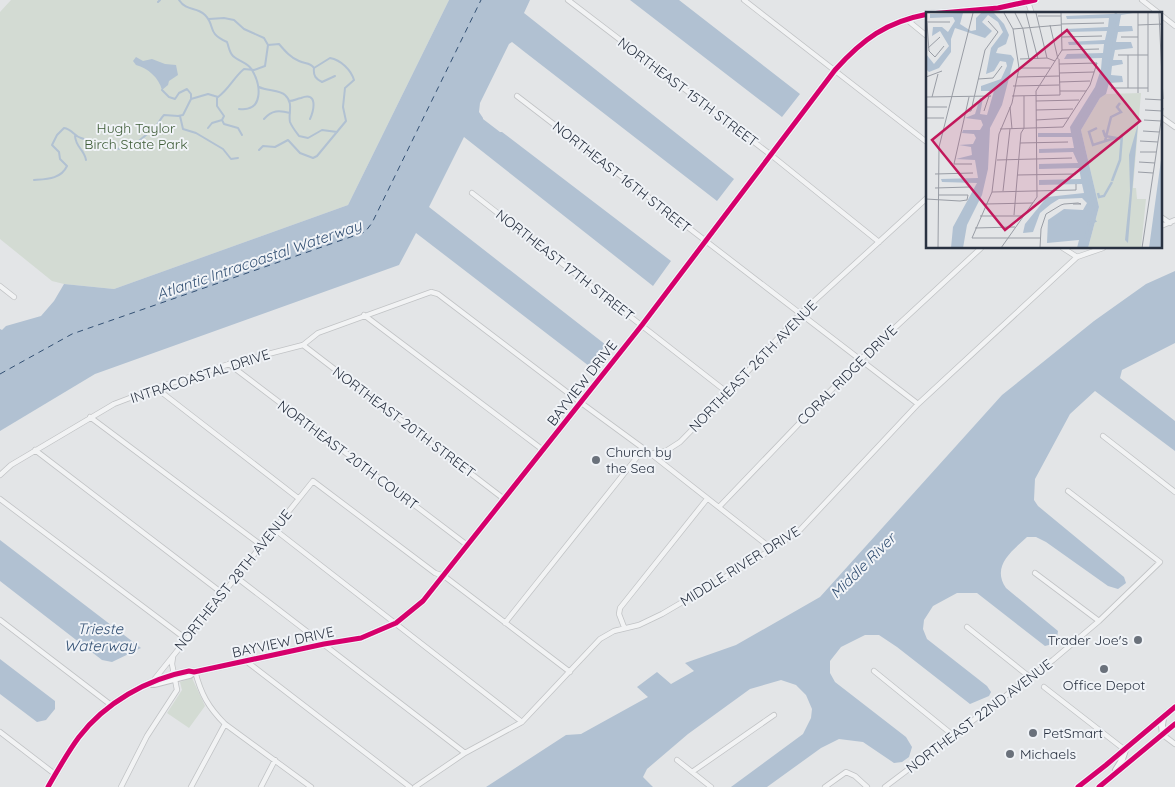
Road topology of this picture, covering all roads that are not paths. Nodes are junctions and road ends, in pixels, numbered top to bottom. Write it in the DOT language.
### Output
graph roads {
  1 [pos="568,0"];
  2 [pos="744,0"];
  3 [pos="1142,0"];
  4 [pos="1032,1"];
  5 [pos="953,12"];
  6 [pos="1157,12"];
  7 [pos="926,15"];
  8 [pos="1162,16"];
  9 [pos="906,19"];
  10 [pos="1175,26"];
  11 [pos="926,35"];
  12 [pos="835,70"];
  13 [pos="517,96"];
  14 [pos="1162,118"];
  15 [pos="1175,127"];
  16 [pos="926,141"];
  17 [pos="771,155"];
  18 [pos="472,193"];
  19 [pos="926,199"];
  20 [pos="1162,218"];
  21 [pos="1175,220"];
  22 [pos="1170,223"];
  23 [pos="1162,226"];
  24 [pos="706,242"];
  25 [pos="879,242"];
  26 [pos="980,249"];
  27 [pos="1065,249"];
  28 [pos="1100,249"];
  29 [pos="1077,257"];
  30 [pos="0,286"];
  31 [pos="14,296"];
  32 [pos="800,314"];
  33 [pos="364,315"];
  34 [pos="642,325"];
  35 [pos="303,345"];
  36 [pos="860,360"];
  37 [pos="229,364"];
  38 [pos="156,388"];
  39 [pos="728,393"];
  40 [pos="580,402"];
  41 [pos="918,404"];
  42 [pos="90,417"];
  43 [pos="1104,436"];
  44 [pos="35,450"];
  45 [pos="543,450"];
  46 [pos="652,454"];
  47 [pos="0,475"];
  48 [pos="1068,491"];
  49 [pos="1175,492"];
  50 [pos="298,498"];
  51 [pos="0,499"];
  52 [pos="504,499"];
  53 [pos="707,499"];
  54 [pos="719,507"];
  55 [pos="274,529"];
  56 [pos="261,545"];
  57 [pos="467,545"];
  58 [pos="772,549"];
  59 [pos="1035,572"];
  60 [pos="444,576"];
  61 [pos="236,577"];
  62 [pos="222,593"];
  63 [pos="0,620"];
  64 [pos="1099,621"];
  65 [pos="396,623"];
  66 [pos="505,623"];
  67 [pos="624,627"];
  68 [pos="967,627"];
  69 [pos="186,639"];
  70 [pos="324,644"];
  71 [pos="173,655"];
  72 [pos="246,661"];
  73 [pos="195,671"];
  74 [pos="874,671"];
  75 [pos="570,672"];
  76 [pos="174,676"];
  77 [pos="1031,678"];
  78 [pos="152,682"];
  79 [pos="1044,686"];
  80 [pos="111,705"];
  81 [pos="1175,707"];
  82 [pos="774,715"];
  83 [pos="1163,718"];
  84 [pos="522,722"];
  85 [pos="225,724"];
  86 [pos="1175,724"];
  87 [pos="0,732"];
  88 [pos="1163,735"];
  89 [pos="954,736"];
  90 [pos="1175,744"];
  91 [pos="1125,750"];
  92 [pos="465,753"];
  93 [pos="275,760"];
  94 [pos="677,760"];
  95 [pos="692,772"];
  96 [pos="56,775"];
  97 [pos="1113,776"];
  98 [pos="48,787"];
  99 [pos="121,787"];
  100 [pos="191,787"];
  101 [pos="261,787"];
  102 [pos="311,787"];
  103 [pos="410,787"];
  104 [pos="415,787"];
  105 [pos="711,787"];
  106 [pos="825,787"];
  107 [pos="867,787"];
  108 [pos="885,787"];
  109 [pos="1078,787"];
  110 [pos="1098,787"];
  1 -- 17 [label="street, NORTHEAST 15TH STREET"];
  2 -- 12 [label="street"];
  3 -- 6 [label="street"];
  4 -- 5 [label="street, BAYVIEW DRIVE"];
  7 -- 9 [label="street, BAYVIEW DRIVE"];
  8 -- 10 [label="street"];
  9 -- 11 [label="street"];
  9 -- 12 [label="street, BAYVIEW DRIVE"];
  12 -- 16 [label="street"];
  12 -- 17 [label="street, BAYVIEW DRIVE"];
  13 -- 24 [label="street, NORTHEAST 16TH STREET"];
  14 -- 15 [label="street"];
  17 -- 24 [label="street, BAYVIEW DRIVE"];
  17 -- 25 [label="street, NORTHEAST 15TH STREET"];
  18 -- 34 [label="street, NORTHEAST 17TH STREET"];
  19 -- 25 [label="street, NORTHEAST 26TH AVENUE"];
  20 -- 22 [label="street"];
  21 -- 22 [label="street"];
  22 -- 23 [label="street"];
  24 -- 32 [label="street, NORTHEAST 16TH STREET"];
  24 -- 34 [label="street, BAYVIEW DRIVE"];
  25 -- 32 [label="street, NORTHEAST 26TH AVENUE"];
  26 -- 36 [label="street, CORAL RIDGE DRIVE"];
  27 -- 29 [label="street"];
  28 -- 29 [label="street, MIDDLE RIVER DRIVE"];
  29 -- 41 [label="street, MIDDLE RIVER DRIVE"];
  30 -- 31 [label="street"];
  32 -- 36 [label="street, NORTHEAST 16TH STREET"];
  32 -- 39 [label="street, NORTHEAST 26TH AVENUE"];
  33 -- 35 [label="street, INTRACOASTAL DRIVE"];
  33 -- 40 [label="street, INTRACOASTAL DRIVE"];
  33 -- 45 [label="street"];
  34 -- 39 [label="street, NORTHEAST 17TH STREET"];
  34 -- 40 [label="street, BAYVIEW DRIVE"];
  35 -- 37 [label="street, INTRACOASTAL DRIVE"];
  35 -- 52 [label="street, NORTHEAST 20TH STREET"];
  36 -- 41 [label="street, NORTHEAST 16TH STREET"];
  36 -- 54 [label="street, CORAL RIDGE DRIVE"];
  37 -- 38 [label="street, INTRACOASTAL DRIVE"];
  37 -- 57 [label="street, NORTHEAST 20TH COURT"];
  38 -- 42 [label="street, INTRACOASTAL DRIVE"];
  38 -- 50 [label="street"];
  39 -- 46 [label="street, NORTHEAST 26TH AVENUE"];
  40 -- 45 [label="street, BAYVIEW DRIVE"];
  40 -- 46 [label="street"];
  41 -- 58 [label="street, MIDDLE RIVER DRIVE"];
  42 -- 44 [label="street, INTRACOASTAL DRIVE"];
  42 -- 56 [label="street"];
  43 -- 49 [label="street"];
  44 -- 47 [label="street, INTRACOASTAL DRIVE"];
  44 -- 62 [label="street"];
  45 -- 52 [label="street, BAYVIEW DRIVE"];
  46 -- 53 [label="street"];
  46 -- 66 [label="street, NORTHEAST 26TH AVENUE"];
  48 -- 64 [label="street, NORTHEAST 22ND AVENUE"];
  50 -- 55 [label="street, NORTHEAST 28TH AVENUE"];
  50 -- 60 [label="street, NORTHEAST 28TH AVENUE"];
  51 -- 69 [label="street"];
  52 -- 57 [label="street, BAYVIEW DRIVE"];
  53 -- 54 [label="street"];
  53 -- 67 [label="street"];
  54 -- 58 [label="street"];
  55 -- 56 [label="street, NORTHEAST 28TH AVENUE"];
  55 -- 65 [label="street"];
  56 -- 61 [label="street, NORTHEAST 28TH AVENUE"];
  57 -- 60 [label="street, BAYVIEW DRIVE"];
  58 -- 67 [label="street, MIDDLE RIVER DRIVE"];
  59 -- 64 [label="street"];
  60 -- 65 [label="street, BAYVIEW DRIVE"];
  60 -- 66 [label="street"];
  61 -- 62 [label="street, NORTHEAST 28TH AVENUE"];
  61 -- 70 [label="street"];
  62 -- 69 [label="street, NORTHEAST 28TH AVENUE"];
  63 -- 80 [label="street"];
  64 -- 77 [label="street, NORTHEAST 22ND AVENUE"];
  65 -- 70 [label="street, BAYVIEW DRIVE"];
  65 -- 84 [label="street"];
  66 -- 75 [label="street"];
  67 -- 75 [label="street, MIDDLE RIVER DRIVE"];
  68 -- 77 [label="street"];
  69 -- 71 [label="street, NORTHEAST 28TH AVENUE"];
  70 -- 72 [label="street, BAYVIEW DRIVE"];
  70 -- 92 [label="street"];
  71 -- 76 [label="street"];
  71 -- 78 [label="street, NORTHEAST 28TH AVENUE"];
  72 -- 73 [label="street, BAYVIEW DRIVE"];
  72 -- 103 [label="street"];
  73 -- 76 [label="street, BAYVIEW DRIVE"];
  73 -- 85 [label="street"];
  74 -- 89 [label="street"];
  75 -- 84 [label="street, MIDDLE RIVER DRIVE"];
  76 -- 78 [label="street, BAYVIEW DRIVE"];
  76 -- 99 [label="street"];
  77 -- 89 [label="street, NORTHEAST 22ND AVENUE"];
  78 -- 80 [label="street, BAYVIEW DRIVE"];
  79 -- 91 [label="street"];
  80 -- 96 [label="street, BAYVIEW DRIVE"];
  81 -- 83 [label="main road"];
  82 -- 95 [label="street"];
  83 -- 88 [label="main road"];
  83 -- 91 [label="main road"];
  84 -- 92 [label="street, MIDDLE RIVER DRIVE"];
  85 -- 93 [label="street"];
  85 -- 100 [label="street"];
  86 -- 88 [label="main road"];
  87 -- 96 [label="street"];
  88 -- 90 [label="street"];
  88 -- 97 [label="main road"];
  89 -- 108 [label="street, NORTHEAST 22ND AVENUE"];
  91 -- 97 [label="main road"];
  91 -- 109 [label="main road"];
  92 -- 104 [label="street, MIDDLE RIVER DRIVE"];
  93 -- 101 [label="street"];
  93 -- 102 [label="street"];
  94 -- 95 [label="street"];
  95 -- 105 [label="street"];
  96 -- 98 [label="street, BAYVIEW DRIVE"];
  97 -- 110 [label="main road"];
  106 -- 107 [label="street"];
}
